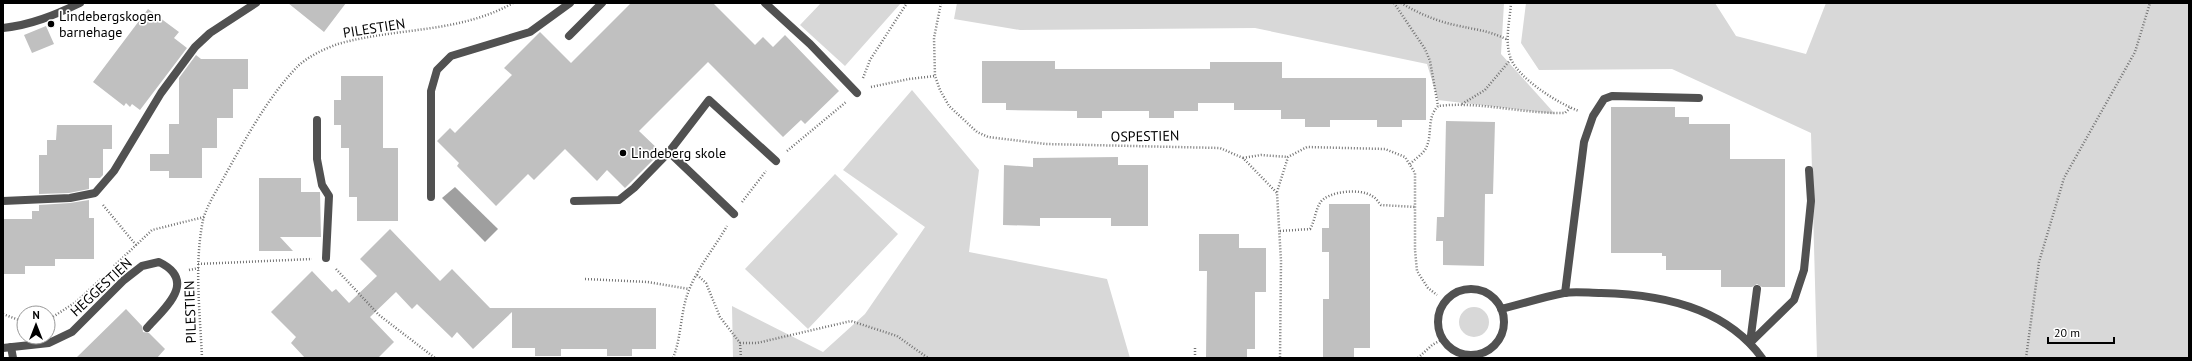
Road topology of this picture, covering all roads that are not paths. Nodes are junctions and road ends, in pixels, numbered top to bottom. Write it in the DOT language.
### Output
graph roads {
  1 [pos="80,3"];
  2 [pos="256,3"];
  3 [pos="570,3"];
  4 [pos="602,3"];
  5 [pos="764,3"];
  6 [pos="3,28"];
  7 [pos="569,36"];
  8 [pos="857,93"];
  9 [pos="1699,98"];
  10 [pos="317,120"];
  11 [pos="669,152"];
  12 [pos="776,161"];
  13 [pos="1809,170"];
  14 [pos="432,197"];
  15 [pos="574,201"];
  16 [pos="3,202"];
  17 [pos="734,214"];
  18 [pos="326,258"];
  19 [pos="1757,289"];
  20 [pos="1565,293"];
  21 [pos="1501,309"];
  22 [pos="147,328"];
  23 [pos="1750,343"];
  24 [pos="7,348"];
  25 [pos="13,358"];
  26 [pos="1762,358"];
  1 -- 6 [label="street"];
  2 -- 16 [label="street"];
  3 -- 14 [label="street"];
  4 -- 7 [label="street"];
  5 -- 8 [label="street"];
  9 -- 20 [label="street"];
  10 -- 18 [label="street"];
  11 -- 12 [label="street"];
  11 -- 15 [label="street"];
  11 -- 17 [label="street"];
  13 -- 23 [label="street"];
  19 -- 23 [label="street"];
  20 -- 21 [label="street"];
  20 -- 23 [label="street"];
  21 -- 21 [label="street"];
  22 -- 24 [label="street, HEGGESTIEN"];
  23 -- 26 [label="street"];
  24 -- 25 [label="street"];
}
